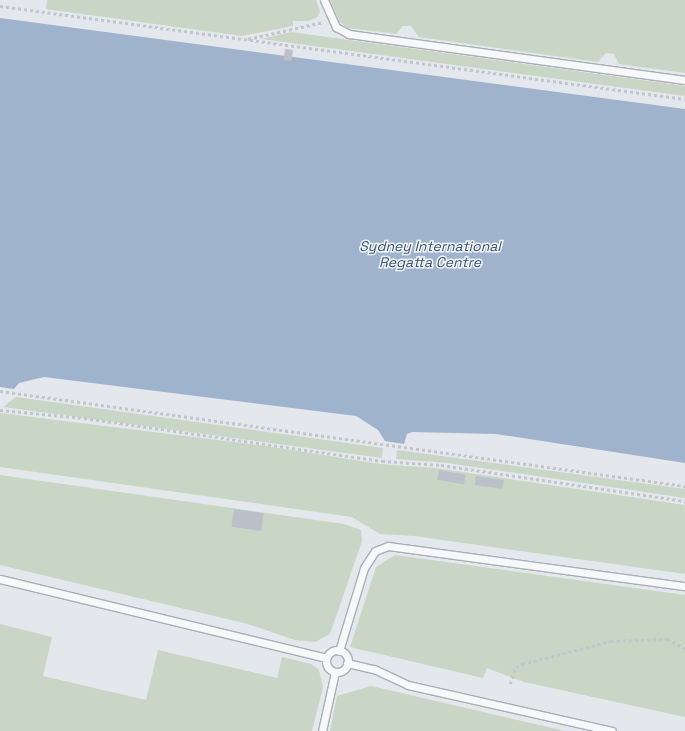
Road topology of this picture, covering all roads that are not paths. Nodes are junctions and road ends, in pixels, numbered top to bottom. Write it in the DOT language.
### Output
graph roads {
  1 [pos="324,0"];
  2 [pos="685,80"];
  3 [pos="0,579"];
  4 [pos="685,586"];
  5 [pos="339,650"];
  6 [pos="326,658"];
  7 [pos="347,663"];
  8 [pos="335,672"];
  9 [pos="322,731"];
  10 [pos="612,731"];
  1 -- 2 [label="lane"];
  3 -- 6 [label="lane"];
  4 -- 5 [label="lane"];
  5 -- 6 [label="lane"];
  5 -- 7 [label="lane"];
  6 -- 8 [label="lane"];
  7 -- 8 [label="lane"];
  7 -- 10 [label="lane"];
  8 -- 9 [label="lane"];
}
